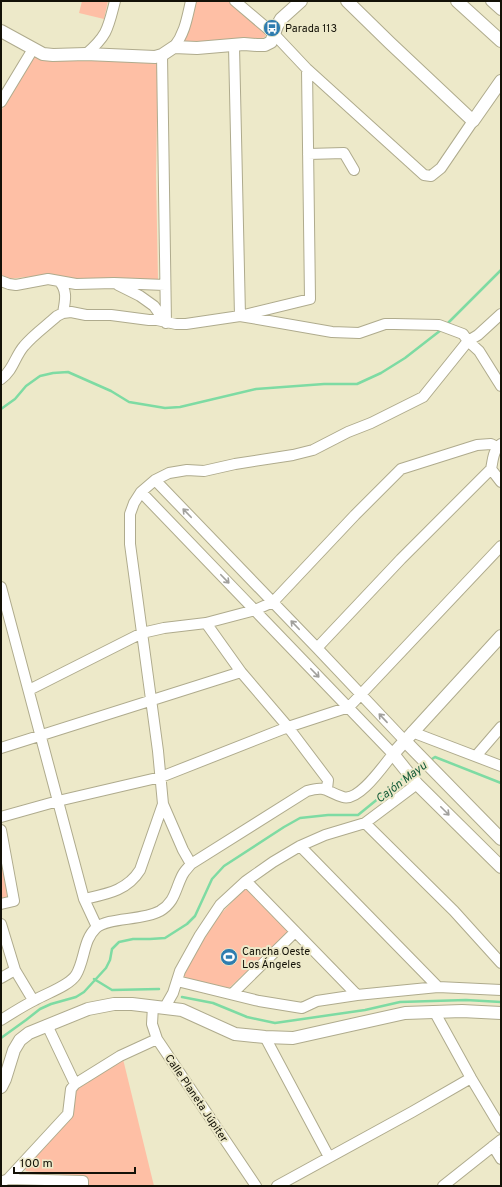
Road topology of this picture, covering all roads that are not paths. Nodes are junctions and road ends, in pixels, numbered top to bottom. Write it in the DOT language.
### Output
graph roads {
  1 [pos="115,1"];
  2 [pos="191,1"];
  3 [pos="235,1"];
  4 [pos="301,1"];
  5 [pos="347,1"];
  6 [pos="457,1"];
  7 [pos="491,1"];
  8 [pos="501,10"];
  9 [pos="1,31"];
  10 [pos="274,34"];
  11 [pos="501,41"];
  12 [pos="234,46"];
  13 [pos="174,47"];
  14 [pos="32,49"];
  15 [pos="86,54"];
  16 [pos="162,55"];
  17 [pos="307,69"];
  18 [pos="501,81"];
  19 [pos="1,102"];
  20 [pos="473,120"];
  21 [pos="308,154"];
  22 [pos="354,170"];
  23 [pos="1,281"];
  24 [pos="59,281"];
  25 [pos="114,283"];
  26 [pos="165,285"];
  27 [pos="63,313"];
  28 [pos="501,314"];
  29 [pos="240,316"];
  30 [pos="166,323"];
  31 [pos="468,342"];
  32 [pos="1,379"];
  33 [pos="501,386"];
  34 [pos="499,446"];
  35 [pos="492,470"];
  36 [pos="155,480"];
  37 [pos="501,482"];
  38 [pos="141,492"];
  39 [pos="501,546"];
  40 [pos="1,587"];
  41 [pos="273,602"];
  42 [pos="255,610"];
  43 [pos="206,623"];
  44 [pos="142,633"];
  45 [pos="501,636"];
  46 [pos="317,648"];
  47 [pos="241,672"];
  48 [pos="29,690"];
  49 [pos="360,694"];
  50 [pos="151,701"];
  51 [pos="349,707"];
  52 [pos="288,727"];
  53 [pos="501,727"];
  54 [pos="40,736"];
  55 [pos="409,737"];
  56 [pos="1,748"];
  57 [pos="393,754"];
  58 [pos="476,756"];
  59 [pos="428,765"];
  60 [pos="501,766"];
  61 [pos="161,777"];
  62 [pos="412,777"];
  63 [pos="327,789"];
  64 [pos="58,801"];
  65 [pos="163,804"];
  66 [pos="1,816"];
  67 [pos="365,823"];
  68 [pos="1,830"];
  69 [pos="501,839"];
  70 [pos="300,846"];
  71 [pos="191,864"];
  72 [pos="501,867"];
  73 [pos="246,881"];
  74 [pos="84,899"];
  75 [pos="1,904"];
  76 [pos="1,924"];
  77 [pos="97,927"];
  78 [pos="295,932"];
  79 [pos="501,963"];
  80 [pos="15,970"];
  81 [pos="1,978"];
  82 [pos="177,981"];
  83 [pos="438,988"];
  84 [pos="501,990"];
  85 [pos="232,994"];
  86 [pos="357,995"];
  87 [pos="33,1000"];
  88 [pos="153,1006"];
  89 [pos="165,1007"];
  90 [pos="434,1011"];
  91 [pos="501,1013"];
  92 [pos="1,1020"];
  93 [pos="47,1025"];
  94 [pos="264,1037"];
  95 [pos="157,1038"];
  96 [pos="471,1078"];
  97 [pos="75,1084"];
  98 [pos="1,1087"];
  99 [pos="501,1128"];
  100 [pos="497,1143"];
  101 [pos="329,1157"];
  102 [pos="501,1159"];
  103 [pos="4,1180"];
  104 [pos="83,1186"];
  105 [pos="256,1186"];
  106 [pos="277,1186"];
  107 [pos="443,1186"];
  1 -- 15 [label="street"];
  2 -- 13 [label="street"];
  3 -- 10 [label="street"];
  4 -- 10 [label="street"];
  5 -- 20 [label="street"];
  6 -- 11 [label="street"];
  7 -- 8 [label="street"];
  9 -- 14 [label="street"];
  10 -- 12 [label="street"];
  10 -- 17 [label="street"];
  12 -- 13 [label="street"];
  12 -- 29 [label="street"];
  13 -- 16 [label="street"];
  14 -- 15 [label="street"];
  14 -- 19 [label="street"];
  15 -- 16 [label="street"];
  16 -- 26 [label="street"];
  17 -- 20 [label="street"];
  17 -- 21 [label="street"];
  18 -- 20 [label="street"];
  21 -- 22 [label="street"];
  21 -- 29 [label="street"];
  23 -- 24 [label="street"];
  24 -- 25 [label="street"];
  24 -- 27 [label="street"];
  25 -- 26 [label="street"];
  25 -- 30 [label="street"];
  26 -- 30 [label="street"];
  27 -- 30 [label="street"];
  27 -- 32 [label="street"];
  28 -- 31 [label="street"];
  29 -- 30 [label="street"];
  29 -- 31 [label="street"];
  31 -- 33 [label="street"];
  31 -- 36 [label="street"];
  34 -- 35 [label="street"];
  34 -- 41 [label="street"];
  35 -- 37 [label="street"];
  35 -- 46 [label="street"];
  36 -- 38 [label="street"];
  41 -- 36 [label="street, one-way"];
  38 -- 42 [label="street, one-way"];
  38 -- 44 [label="street"];
  39 -- 49 [label="street"];
  40 -- 48 [label="street"];
  41 -- 42 [label="street"];
  46 -- 41 [label="street, one-way"];
  42 -- 43 [label="street"];
  42 -- 51 [label="street, one-way"];
  43 -- 44 [label="street"];
  43 -- 47 [label="street"];
  44 -- 48 [label="street"];
  44 -- 50 [label="street"];
  45 -- 55 [label="street"];
  46 -- 49 [label="street"];
  47 -- 50 [label="street"];
  47 -- 52 [label="street"];
  48 -- 54 [label="street"];
  49 -- 51 [label="street"];
  55 -- 49 [label="street, one-way"];
  50 -- 54 [label="street"];
  50 -- 61 [label="street"];
  51 -- 52 [label="street"];
  51 -- 57 [label="street"];
  52 -- 61 [label="street"];
  52 -- 63 [label="street"];
  53 -- 58 [label="street"];
  54 -- 56 [label="street"];
  54 -- 64 [label="street"];
  55 -- 57 [label="street"];
  55 -- 58 [label="street"];
  55 -- 59 [label="street"];
  57 -- 62 [label="street"];
  57 -- 63 [label="street"];
  58 -- 60 [label="street"];
  59 -- 62 [label="street"];
  59 -- 69 [label="street"];
  61 -- 64 [label="street"];
  61 -- 65 [label="street"];
  62 -- 67 [label="street"];
  62 -- 72 [label="street, one-way"];
  63 -- 71 [label="street"];
  64 -- 66 [label="street"];
  64 -- 74 [label="street"];
  65 -- 71 [label="street"];
  65 -- 74 [label="street"];
  67 -- 70 [label="street"];
  67 -- 79 [label="street"];
  68 -- 75 [label="street"];
  70 -- 73 [label="street"];
  70 -- 83 [label="street"];
  71 -- 77 [label="street"];
  73 -- 78 [label="street"];
  73 -- 82 [label="street"];
  74 -- 77 [label="street"];
  76 -- 80 [label="street"];
  77 -- 87 [label="street"];
  78 -- 85 [label="street"];
  78 -- 86 [label="street"];
  80 -- 81 [label="street"];
  80 -- 87 [label="street"];
  82 -- 85 [label="street"];
  82 -- 89 [label="street"];
  83 -- 84 [label="street"];
  83 -- 86 [label="street"];
  85 -- 86 [label="street"];
  87 -- 92 [label="street"];
  88 -- 89 [label="street"];
  88 -- 93 [label="street"];
  88 -- 95 [label="street, Calle Planeta Júpiter"];
  89 -- 94 [label="street"];
  90 -- 91 [label="street"];
  90 -- 94 [label="street"];
  90 -- 96 [label="street"];
  93 -- 97 [label="street"];
  93 -- 98 [label="street"];
  94 -- 101 [label="street"];
  95 -- 97 [label="street"];
  95 -- 105 [label="street, Calle Planeta Júpiter"];
  96 -- 99 [label="street"];
  96 -- 101 [label="street"];
  97 -- 103 [label="street"];
  100 -- 102 [label="street"];
  100 -- 107 [label="street"];
  101 -- 106 [label="street"];
  103 -- 104 [label="street"];
}
